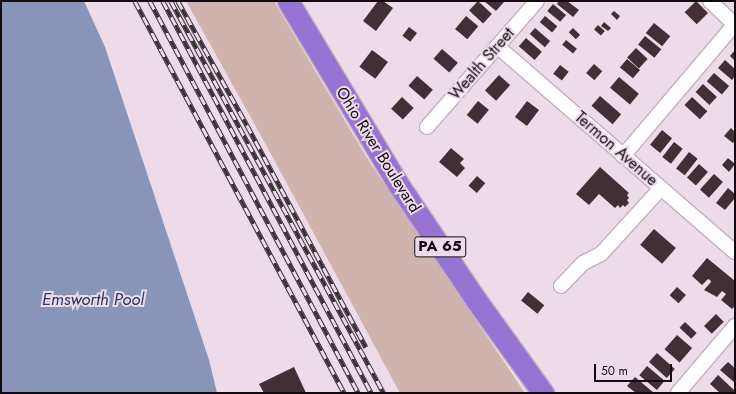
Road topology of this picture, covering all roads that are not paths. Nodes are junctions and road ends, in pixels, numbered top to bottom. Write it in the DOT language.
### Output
graph roads {
  1 [pos="288,1"];
  2 [pos="537,1"];
  3 [pos="710,1"];
  4 [pos="735,25"];
  5 [pos="497,46"];
  6 [pos="427,127"];
  7 [pos="623,156"];
  8 [pos="661,188"];
  9 [pos="735,252"];
  10 [pos="561,286"];
  11 [pos="735,326"];
  12 [pos="543,393"];
  13 [pos="678,393"];
  1 -- 12 [label="highway, Ohio River Boulevard / PA 65"];
  2 -- 5 [label="street, Wealth Street"];
  3 -- 4 [label="street"];
  4 -- 7 [label="street"];
  5 -- 6 [label="street, Wealth Street"];
  5 -- 7 [label="street, Termon Avenue"];
  7 -- 8 [label="street, Termon Avenue"];
  8 -- 9 [label="street, Termon Avenue"];
  8 -- 10 [label="street"];
  11 -- 13 [label="street"];
}
